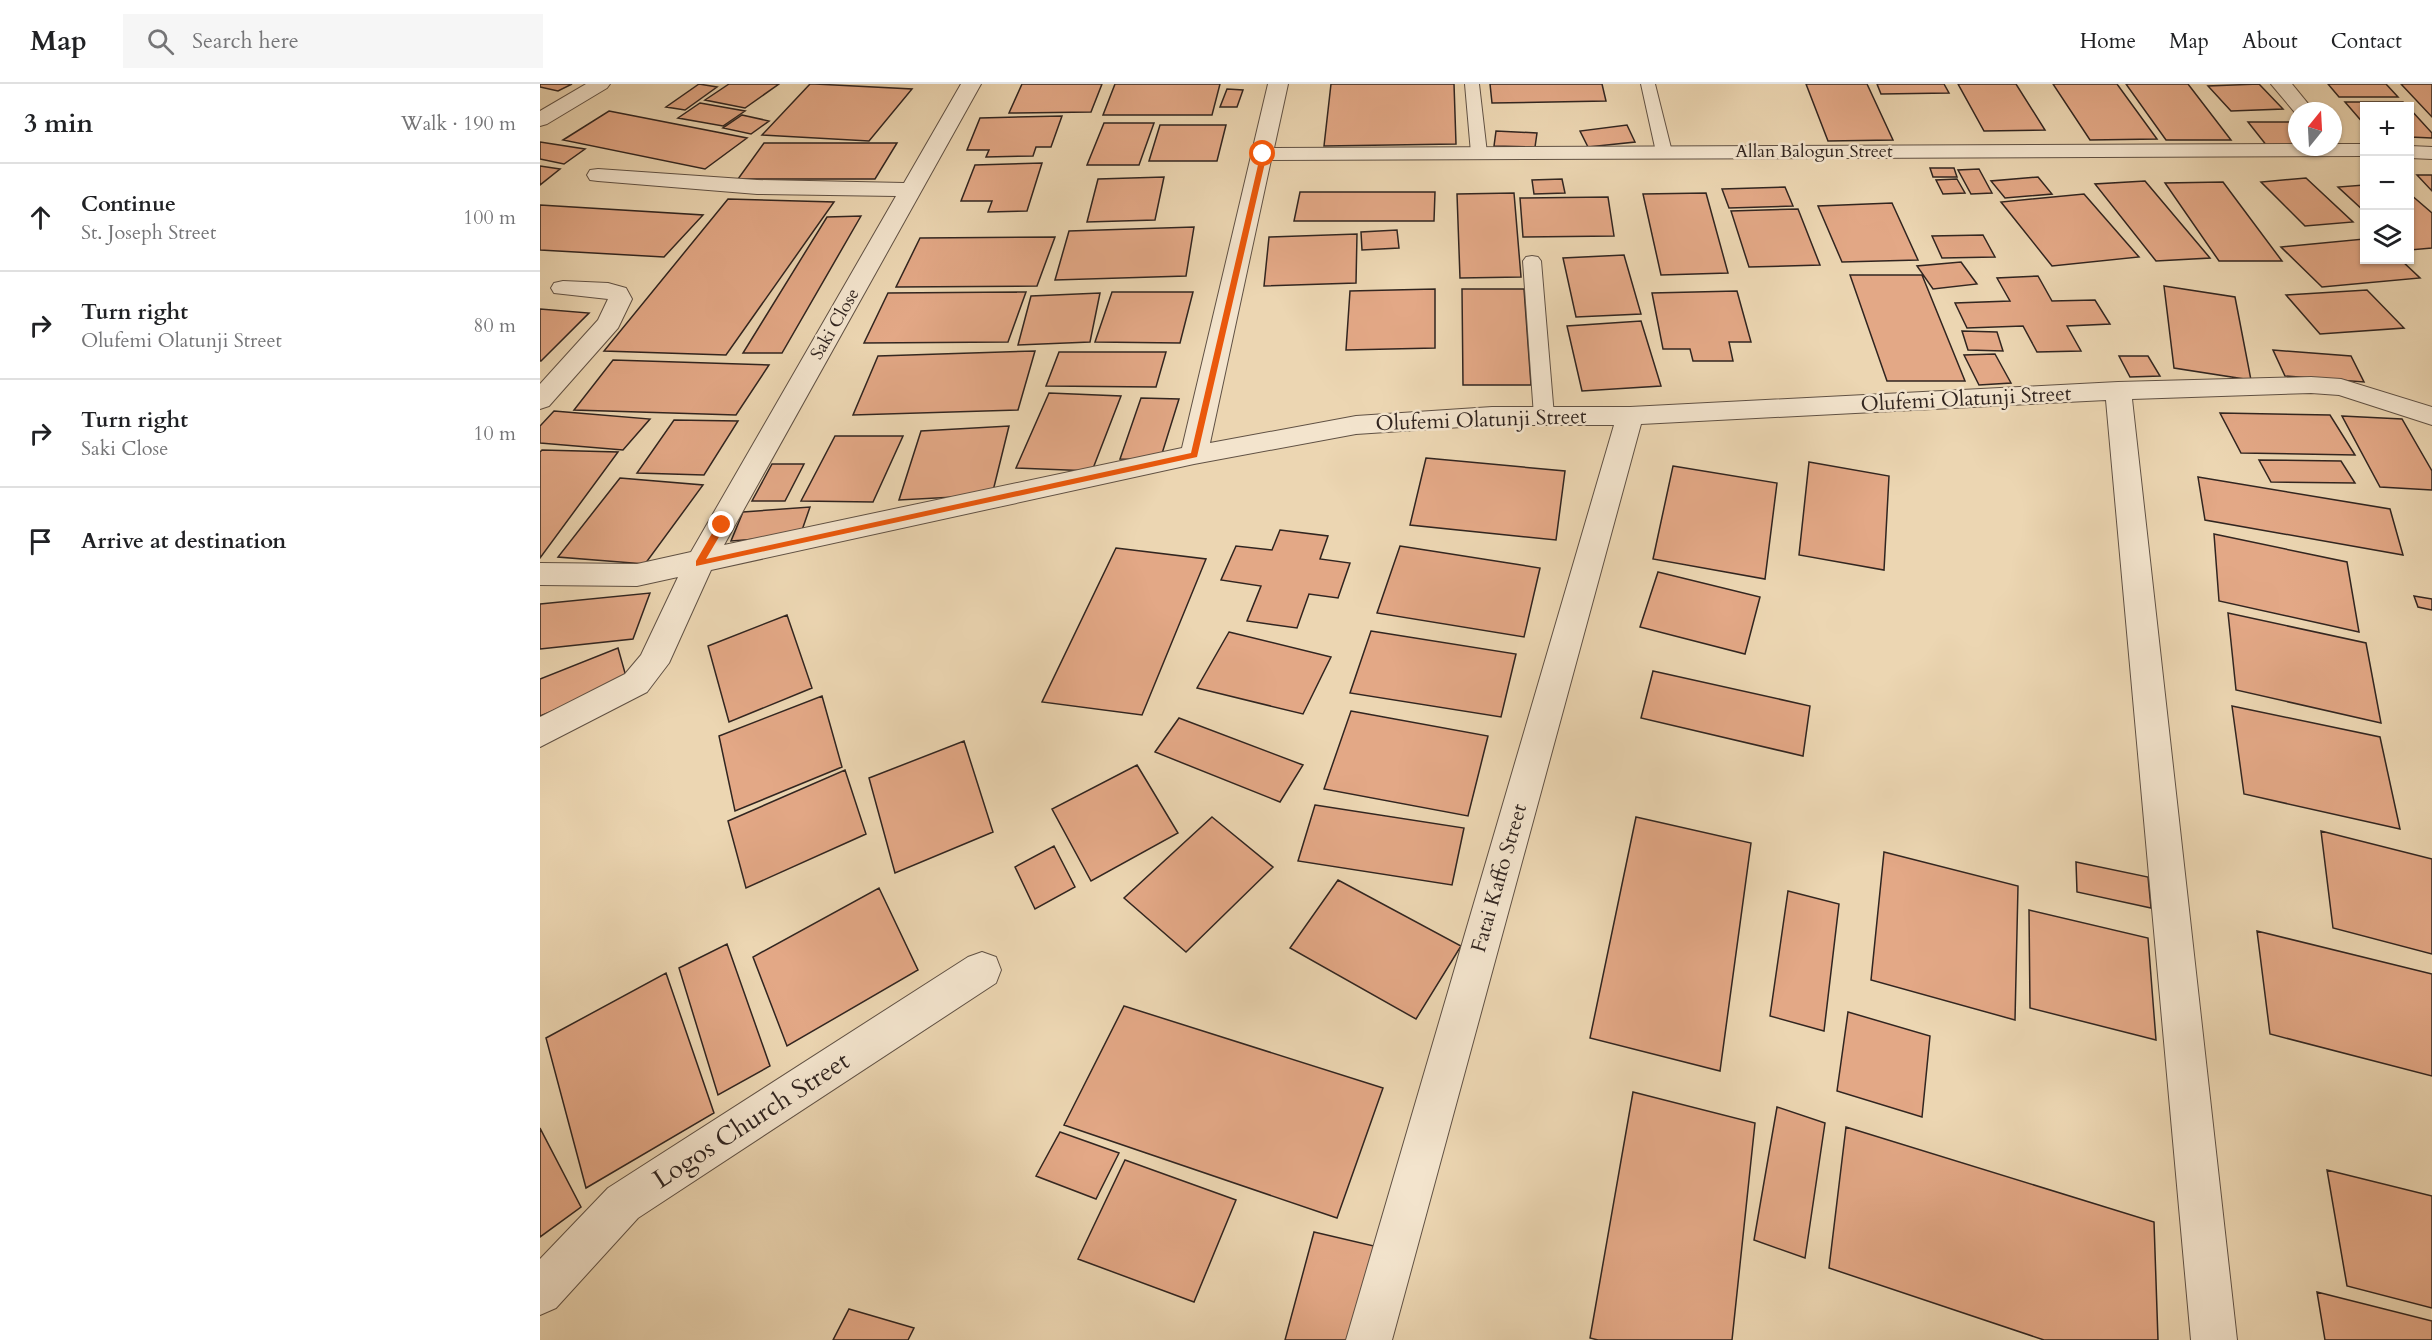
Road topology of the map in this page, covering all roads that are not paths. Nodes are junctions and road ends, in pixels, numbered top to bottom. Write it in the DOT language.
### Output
graph roads {
  1 [pos="600,84"];
  2 [pos="971,84"];
  3 [pos="1278,84"];
  4 [pos="1472,84"];
  5 [pos="1648,84"];
  6 [pos="2282,84"];
  7 [pos="2297,102"];
  8 [pos="540,120"];
  9 [pos="2288,147"];
  10 [pos="2342,148"];
  11 [pos="2360,150"];
  12 [pos="1664,152"];
  13 [pos="2414,152"];
  14 [pos="1479,153"];
  15 [pos="2432,153"];
  16 [pos="1263,154"];
  17 [pos="598,175"];
  18 [pos="911,190"];
  19 [pos="1532,261"];
  20 [pos="563,288"];
  21 [pos="2118,391"];
  22 [pos="540,400"];
  23 [pos="1544,416"];
  24 [pos="1630,416"];
  25 [pos="2432,416"];
  26 [pos="1194,455"];
  27 [pos="699,564"];
  28 [pos="540,574"];
  29 [pos="540,733"];
  30 [pos="982,970"];
  31 [pos="540,1292"];
  32 [pos="1369,1340"];
  33 [pos="2214,1340"];
  1 -- 8 [label="street"];
  2 -- 18 [label="street, Saki Close"];
  3 -- 16 [label="street"];
  4 -- 14 [label="lane"];
  5 -- 12 [label="lane"];
  6 -- 7 [label="street"];
  9 -- 12 [label="street, Allan Balogun Street"];
  10 -- 11 [label="street, Allan Balogun Street"];
  12 -- 14 [label="street, Allan Balogun Street"];
  13 -- 15 [label="street"];
  14 -- 16 [label="street, Allan Balogun Street"];
  16 -- 26 [label="street"];
  17 -- 18 [label="street"];
  18 -- 27 [label="street, Saki Close"];
  19 -- 23 [label="lane"];
  20 -- 22 [label="street"];
  21 -- 24 [label="street, Olufemi Olatunji Street"];
  21 -- 25 [label="street, Olufemi Olatunji Street"];
  21 -- 33 [label="street"];
  23 -- 24 [label="street, Olufemi Olatunji Street"];
  23 -- 26 [label="street, Olufemi Olatunji Street"];
  24 -- 32 [label="street, Fatai Kaffo Street"];
  26 -- 27 [label="street, Olufemi Olatunji Street"];
  27 -- 28 [label="street, Olufemi Olatunji Street"];
  27 -- 29 [label="street, Saki Close"];
  30 -- 31 [label="street, Logos Church Street"];
}
